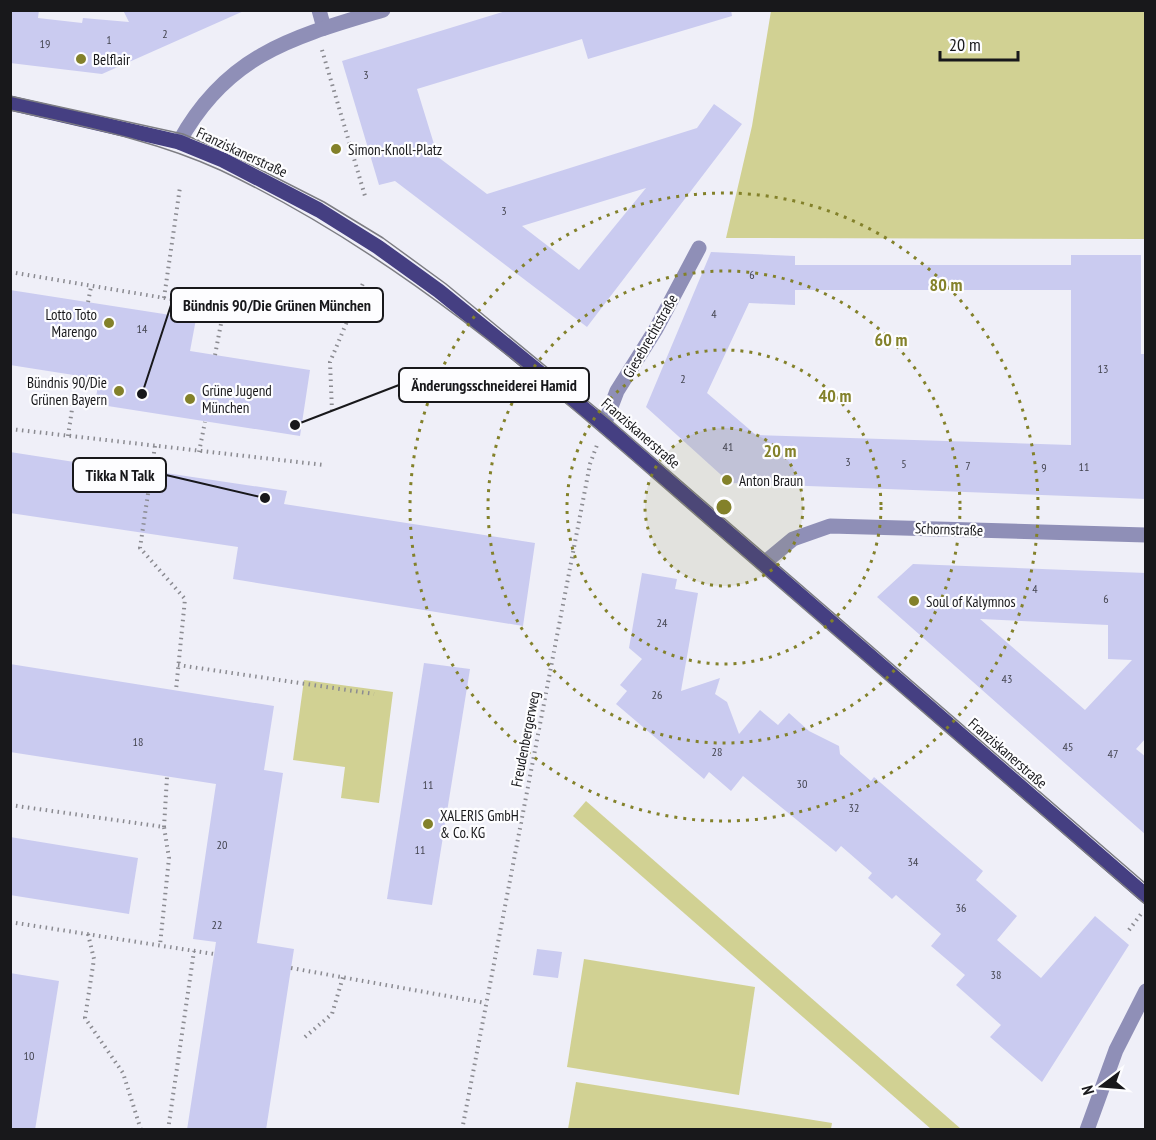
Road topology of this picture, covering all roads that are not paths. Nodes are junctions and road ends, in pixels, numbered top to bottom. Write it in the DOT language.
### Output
graph roads {
  1 [pos="319,10"];
  2 [pos="383,10"];
  3 [pos="320,29"];
  4 [pos="10,103"];
  5 [pos="179,142"];
  6 [pos="699,248"];
  7 [pos="604,425"];
  8 [pos="1146,534"];
  9 [pos="764,563"];
  10 [pos="1146,896"];
  11 [pos="1146,992"];
  12 [pos="1087,1130"];
  1 -- 3 [label="street"];
  2 -- 3 [label="street"];
  3 -- 5 [label="street"];
  4 -- 5 [label="main road, Franziskanerstraße"];
  5 -- 7 [label="main road, Franziskanerstraße"];
  6 -- 7 [label="street, Giesebrechtstraße"];
  7 -- 9 [label="main road, Franziskanerstraße"];
  8 -- 9 [label="street, Schornstraße"];
  9 -- 10 [label="main road, Franziskanerstraße"];
  11 -- 12 [label="street"];
}
